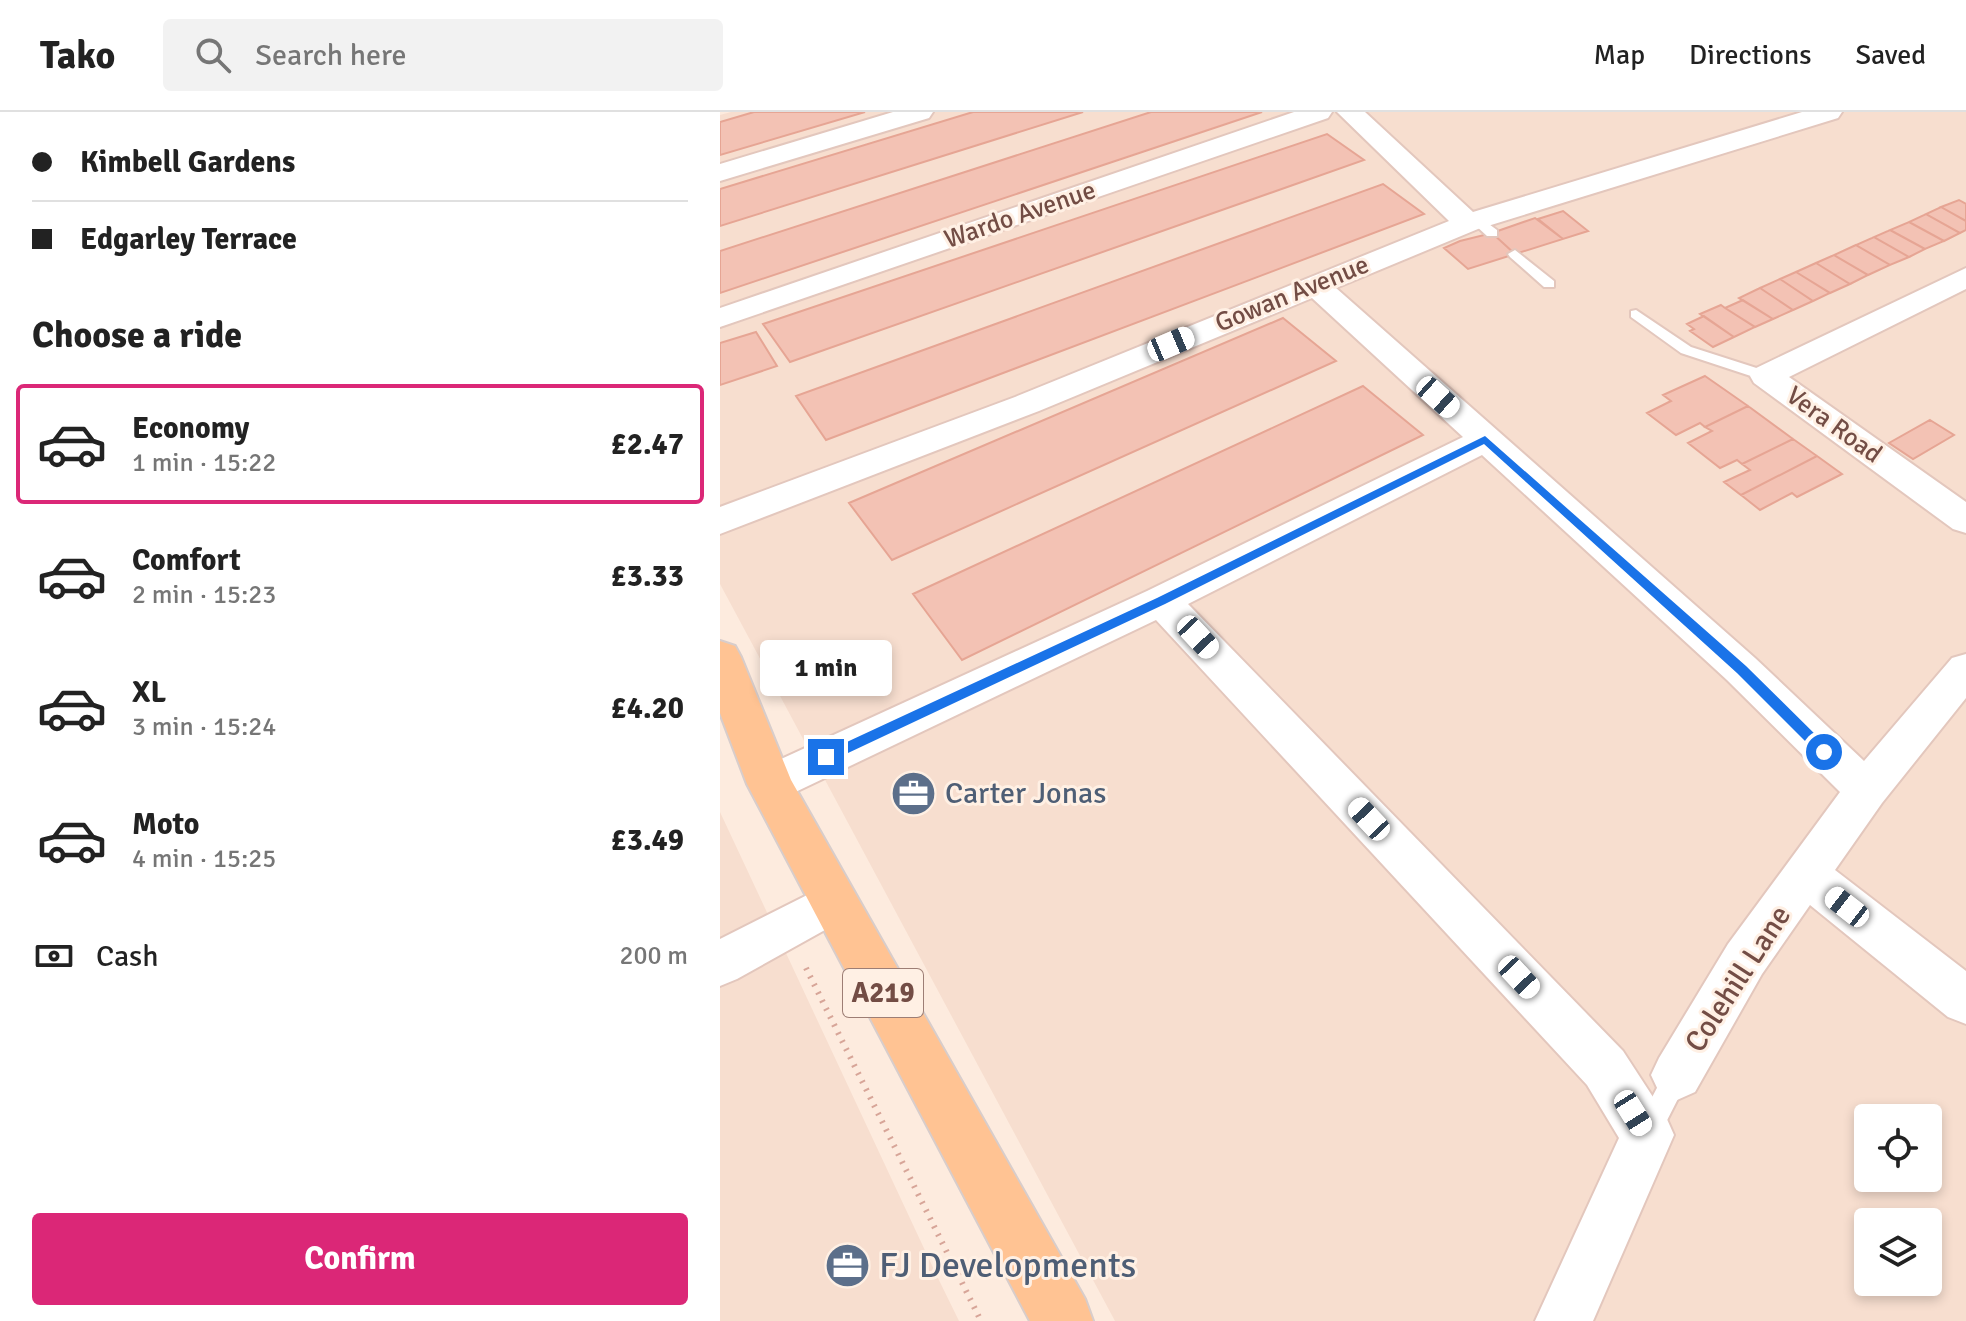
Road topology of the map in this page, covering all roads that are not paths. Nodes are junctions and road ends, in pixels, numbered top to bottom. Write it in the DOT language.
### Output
graph roads {
  1 [pos="920,112"];
  2 [pos="1319,112"];
  3 [pos="1350,112"];
  4 [pos="1829,112"];
  5 [pos="720,173"];
  6 [pos="1479,226"];
  7 [pos="1515,254"];
  8 [pos="1966,277"];
  9 [pos="1549,284"];
  10 [pos="1315,285"];
  11 [pos="1636,314"];
  12 [pos="720,318"];
  13 [pos="1766,376"];
  14 [pos="1485,440"];
  15 [pos="1966,520"];
  16 [pos="720,521"];
  17 [pos="1161,601"];
  18 [pos="720,657"];
  19 [pos="1959,692"];
  20 [pos="770,784"];
  21 [pos="1866,790"];
  22 [pos="1806,874"];
  23 [pos="833,902"];
  24 [pos="720,964"];
  25 [pos="1966,1001"];
  26 [pos="1677,1075"];
  27 [pos="1647,1135"];
  28 [pos="1063,1321"];
  29 [pos="1564,1321"];
  1 -- 5 [label="street"];
  2 -- 12 [label="street, Wardo Avenue"];
  3 -- 6 [label="street"];
  4 -- 6 [label="street, Gowan Avenue"];
  6 -- 10 [label="street, Gowan Avenue"];
  7 -- 9 [label="lane"];
  8 -- 13 [label="street, Vera Road"];
  10 -- 14 [label="street"];
  10 -- 16 [label="street, Gowan Avenue"];
  11 -- 13 [label="lane"];
  13 -- 15 [label="street, Vera Road"];
  14 -- 17 [label="street"];
  14 -- 21 [label="street"];
  17 -- 20 [label="street"];
  17 -- 27 [label="street"];
  18 -- 20 [label="main road, A219"];
  19 -- 21 [label="street, Colehill Lane"];
  20 -- 23 [label="main road, A219"];
  21 -- 22 [label="street, Colehill Lane"];
  22 -- 25 [label="street"];
  22 -- 26 [label="street, Colehill Lane"];
  23 -- 24 [label="street"];
  23 -- 28 [label="main road, A219"];
  26 -- 27 [label="lane, Colehill Lane"];
  27 -- 29 [label="street, Colehill Lane"];
}
